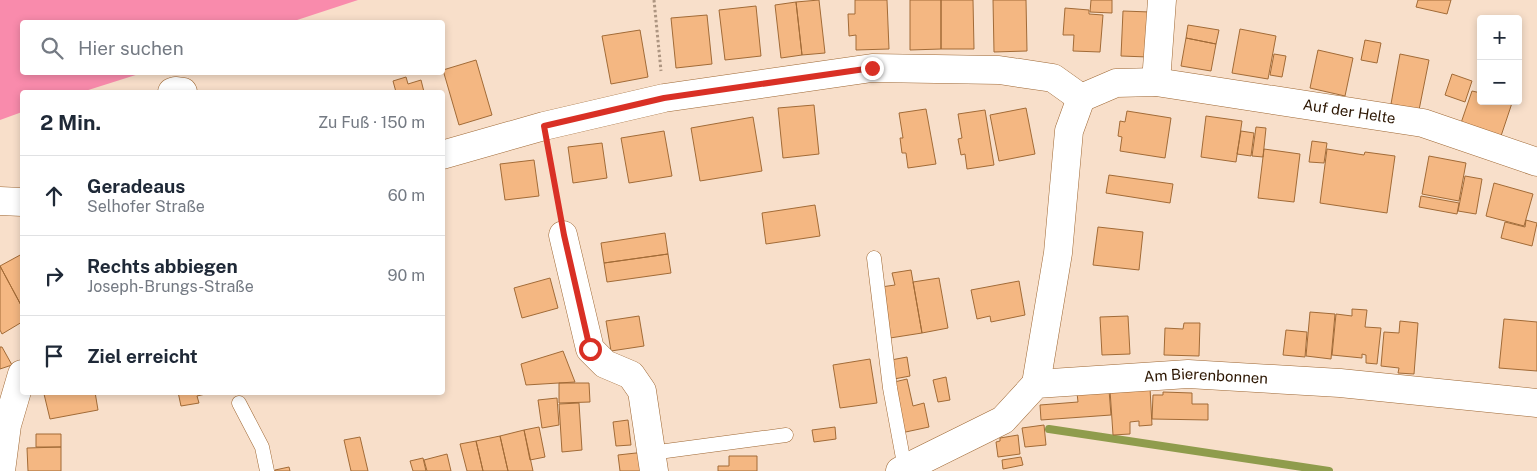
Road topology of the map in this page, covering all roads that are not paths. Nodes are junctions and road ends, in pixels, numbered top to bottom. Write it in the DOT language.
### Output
graph roads {
  1 [pos="1162,0"];
  2 [pos="1156,82"];
  3 [pos="1081,98"];
  4 [pos="445,154"];
  5 [pos="1537,162"];
  6 [pos="0,202"];
  7 [pos="20,202"];
  8 [pos="564,235"];
  9 [pos="874,258"];
  10 [pos="20,380"];
  11 [pos="1036,384"];
  12 [pos="239,402"];
  13 [pos="1537,403"];
  14 [pos="4,425"];
  15 [pos="786,435"];
  16 [pos="653,462"];
  17 [pos="902,470"];
  18 [pos="1,471"];
  19 [pos="267,471"];
  1 -- 2 [label="street"];
  2 -- 3 [label="street, Auf der Helte"];
  2 -- 5 [label="street, Auf der Helte"];
  3 -- 4 [label="street"];
  3 -- 11 [label="street"];
  6 -- 7 [label="street"];
  8 -- 16 [label="street"];
  9 -- 17 [label="lane"];
  10 -- 14 [label="street"];
  11 -- 13 [label="street, Am Bierenbonnen"];
  11 -- 17 [label="street"];
  12 -- 19 [label="lane"];
  14 -- 18 [label="street"];
  15 -- 16 [label="lane"];
}
